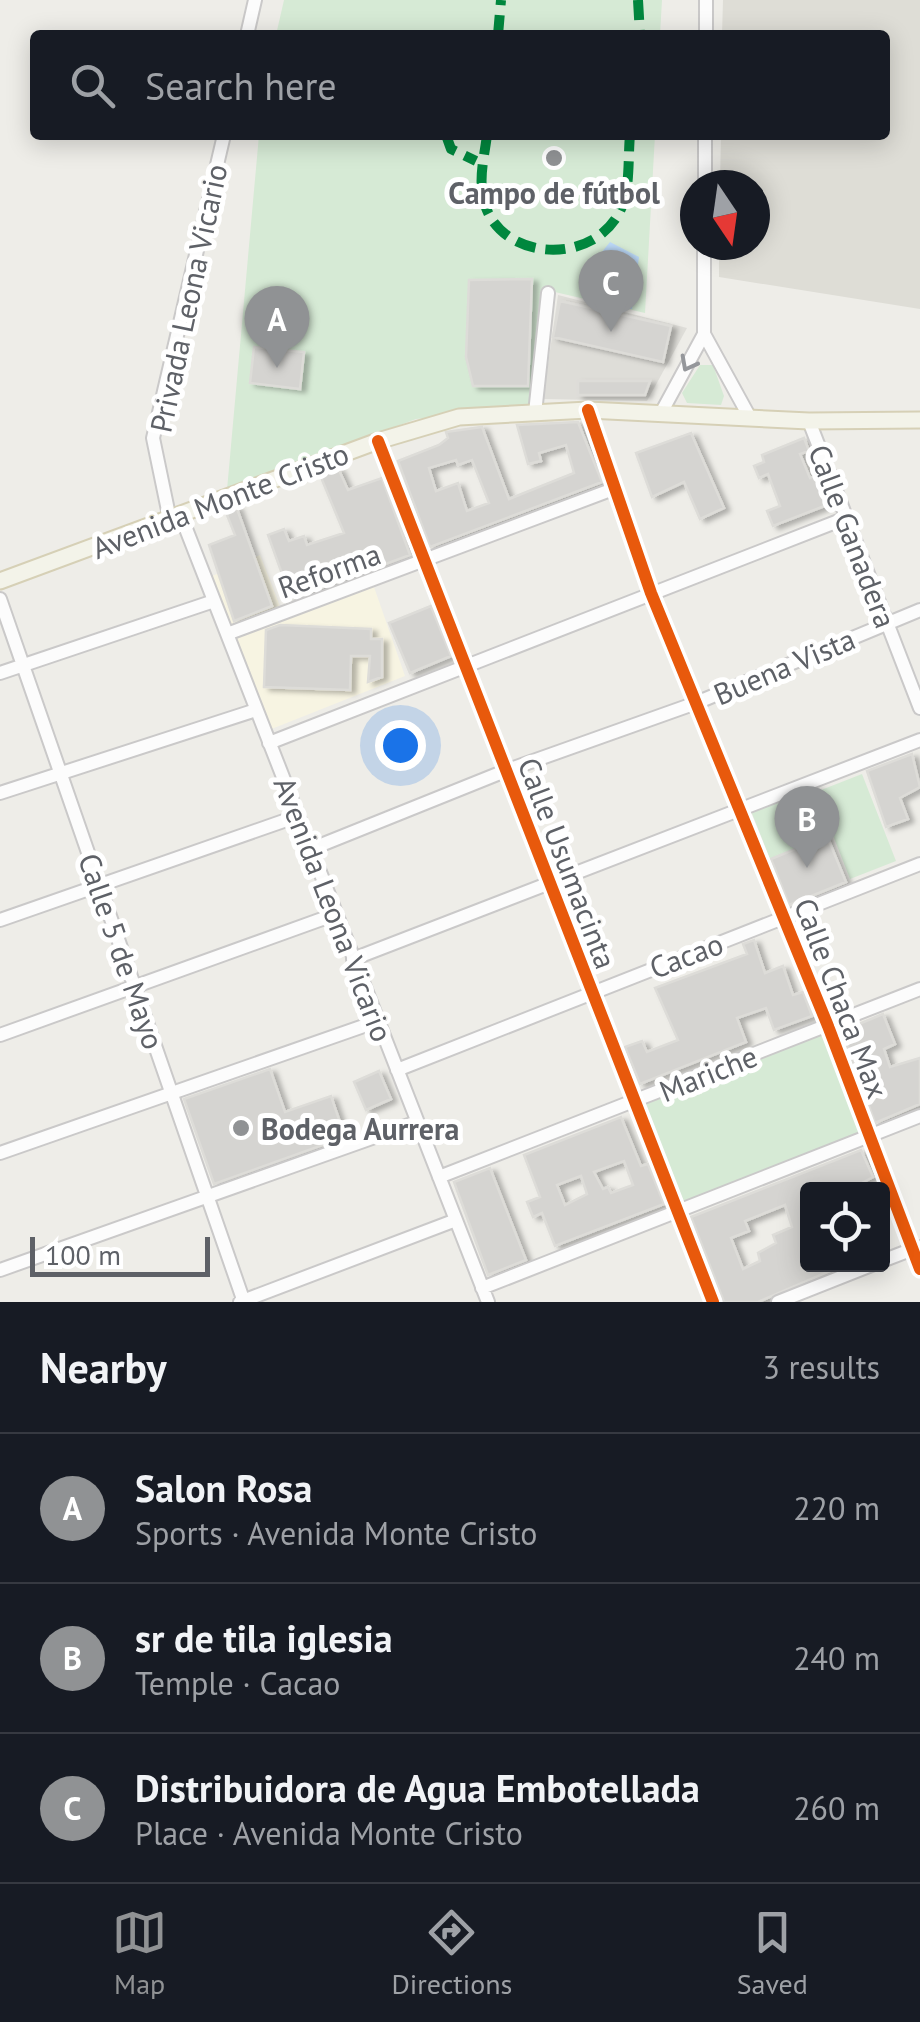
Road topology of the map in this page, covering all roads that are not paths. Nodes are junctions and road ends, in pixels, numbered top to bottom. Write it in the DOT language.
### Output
graph roads {
  1 [pos="255,0"];
  2 [pos="706,0"];
  3 [pos="248,30"];
  4 [pos="706,30"];
  5 [pos="223,140"];
  6 [pos="705,140"];
  7 [pos="705,170"];
  8 [pos="704,260"];
  9 [pos="548,293"];
  10 [pos="704,334"];
  11 [pos="588,410"];
  12 [pos="535,413"];
  13 [pos="660,415"];
  14 [pos="749,416"];
  15 [pos="920,420"];
  16 [pos="808,421"];
  17 [pos="378,441"];
  18 [pos="616,488"];
  19 [pos="175,518"];
  20 [pos="846,518"];
  21 [pos="424,562"];
  22 [pos="0,581"];
  23 [pos="651,593"];
  24 [pos="0,600"];
  25 [pos="214,601"];
  26 [pos="920,610"];
  27 [pos="887,623"];
  28 [pos="227,634"];
  29 [pos="464,664"];
  30 [pos="22,665"];
  31 [pos="0,673"];
  32 [pos="696,703"];
  33 [pos="920,708"];
  34 [pos="256,710"];
  35 [pos="920,740"];
  36 [pos="269,743"];
  37 [pos="505,771"];
  38 [pos="60,773"];
  39 [pos="0,792"];
  40 [pos="740,810"];
  41 [pos="298,816"];
  42 [pos="311,849"];
  43 [pos="920,864"];
  44 [pos="549,883"];
  45 [pos="99,885"];
  46 [pos="336,914"];
  47 [pos="784,917"];
  48 [pos="0,920"];
  49 [pos="354,958"];
  50 [pos="134,986"];
  51 [pos="920,989"];
  52 [pos="592,992"];
  53 [pos="378,1021"];
  54 [pos="828,1026"];
  55 [pos="0,1035"];
  56 [pos="397,1070"];
  57 [pos="172,1094"];
  58 [pos="635,1102"];
  59 [pos="920,1116"];
  60 [pos="417,1122"];
  61 [pos="868,1136"];
  62 [pos="0,1153"];
  63 [pos="439,1177"];
  64 [pos="208,1199"];
  65 [pos="678,1211"];
  66 [pos="456,1220"];
  67 [pos="916,1248"];
  68 [pos="890,1258"];
  69 [pos="920,1269"];
  70 [pos="0,1270"];
  71 [pos="854,1272"];
  72 [pos="485,1295"];
  73 [pos="243,1302"];
  74 [pos="713,1302"];
  75 [pos="778,1302"];
  1 -- 3 [label="street"];
  2 -- 4 [label="street"];
  5 -- 19 [label="street, Privada Leona Vicario"];
  6 -- 7 [label="street"];
  8 -- 10 [label="street"];
  9 -- 12 [label="street"];
  10 -- 13 [label="street, one-way"];
  10 -- 14 [label="street"];
  11 -- 12 [label="main road, Avenida Monte Cristo"];
  11 -- 13 [label="main road, Avenida Monte Cristo"];
  11 -- 18 [label="street, Calle Chaca Max"];
  12 -- 17 [label="main road, Avenida Monte Cristo"];
  13 -- 14 [label="main road, Avenida Monte Cristo"];
  14 -- 16 [label="main road, Avenida Monte Cristo"];
  15 -- 16 [label="main road, Avenida Monte Cristo"];
  16 -- 20 [label="street, Calle Ganadera"];
  17 -- 19 [label="main road, Avenida Monte Cristo"];
  17 -- 21 [label="street, Calle Usumacinta"];
  18 -- 21 [label="street, Reforma"];
  18 -- 23 [label="street, Calle Chaca Max"];
  19 -- 22 [label="main road, Avenida Monte Cristo"];
  19 -- 25 [label="street, Avenida Leona Vicario"];
  20 -- 23 [label="street"];
  20 -- 27 [label="street, Calle Ganadera"];
  21 -- 28 [label="street, Reforma"];
  21 -- 29 [label="street, Calle Usumacinta"];
  23 -- 29 [label="street"];
  23 -- 32 [label="street, Calle Chaca Max"];
  24 -- 30 [label="street, Calle 5 de Mayo"];
  25 -- 28 [label="street, Avenida Leona Vicario"];
  25 -- 30 [label="street"];
  26 -- 27 [label="street, Buena Vista"];
  27 -- 32 [label="street, Buena Vista"];
  27 -- 33 [label="street, Calle Ganadera"];
  28 -- 34 [label="street, Avenida Leona Vicario"];
  29 -- 36 [label="street"];
  29 -- 37 [label="street, Calle Usumacinta"];
  30 -- 31 [label="street"];
  30 -- 38 [label="street, Calle 5 de Mayo"];
  32 -- 37 [label="street, Buena Vista"];
  32 -- 40 [label="street, Calle Chaca Max"];
  34 -- 36 [label="street, Avenida Leona Vicario"];
  34 -- 38 [label="street"];
  35 -- 40 [label="street"];
  36 -- 41 [label="street, Avenida Leona Vicario"];
  37 -- 42 [label="street, Buena Vista"];
  37 -- 44 [label="street, Calle Usumacinta"];
  38 -- 39 [label="street"];
  38 -- 45 [label="street, Calle 5 de Mayo"];
  40 -- 44 [label="street"];
  40 -- 47 [label="street, Calle Chaca Max"];
  41 -- 42 [label="street, Avenida Leona Vicario"];
  41 -- 45 [label="street"];
  42 -- 46 [label="street, Avenida Leona Vicario"];
  43 -- 47 [label="street, Cacao"];
  44 -- 49 [label="street"];
  44 -- 52 [label="street, Calle Usumacinta"];
  45 -- 48 [label="street"];
  45 -- 50 [label="street, Calle 5 de Mayo"];
  46 -- 49 [label="street, Avenida Leona Vicario"];
  46 -- 50 [label="street"];
  47 -- 52 [label="street, Cacao"];
  47 -- 54 [label="street, Calle Chaca Max"];
  49 -- 53 [label="street, Avenida Leona Vicario"];
  50 -- 55 [label="street"];
  50 -- 57 [label="street, Calle 5 de Mayo"];
  51 -- 54 [label="street, Mariche"];
  52 -- 56 [label="street, Cacao"];
  52 -- 58 [label="street, Calle Usumacinta"];
  53 -- 56 [label="street, Avenida Leona Vicario"];
  53 -- 57 [label="street"];
  54 -- 58 [label="street, Mariche"];
  54 -- 61 [label="street, Calle Chaca Max"];
  56 -- 60 [label="street, Avenida Leona Vicario"];
  57 -- 62 [label="street"];
  57 -- 64 [label="street, Calle 5 de Mayo"];
  58 -- 63 [label="street, Mariche"];
  58 -- 65 [label="street, Calle Usumacinta"];
  59 -- 61 [label="street"];
  60 -- 63 [label="street, Avenida Leona Vicario"];
  60 -- 64 [label="street"];
  61 -- 65 [label="street"];
  61 -- 67 [label="street, Calle Chaca Max"];
  63 -- 66 [label="street, Avenida Leona Vicario"];
  64 -- 70 [label="street"];
  64 -- 73 [label="street, Calle 5 de Mayo"];
  65 -- 72 [label="street"];
  65 -- 74 [label="street, Calle Usumacinta"];
  66 -- 72 [label="street, Avenida Leona Vicario"];
  66 -- 73 [label="street"];
  67 -- 68 [label="street"];
  67 -- 69 [label="street, Calle Chaca Max"];
  71 -- 75 [label="street"];
}
